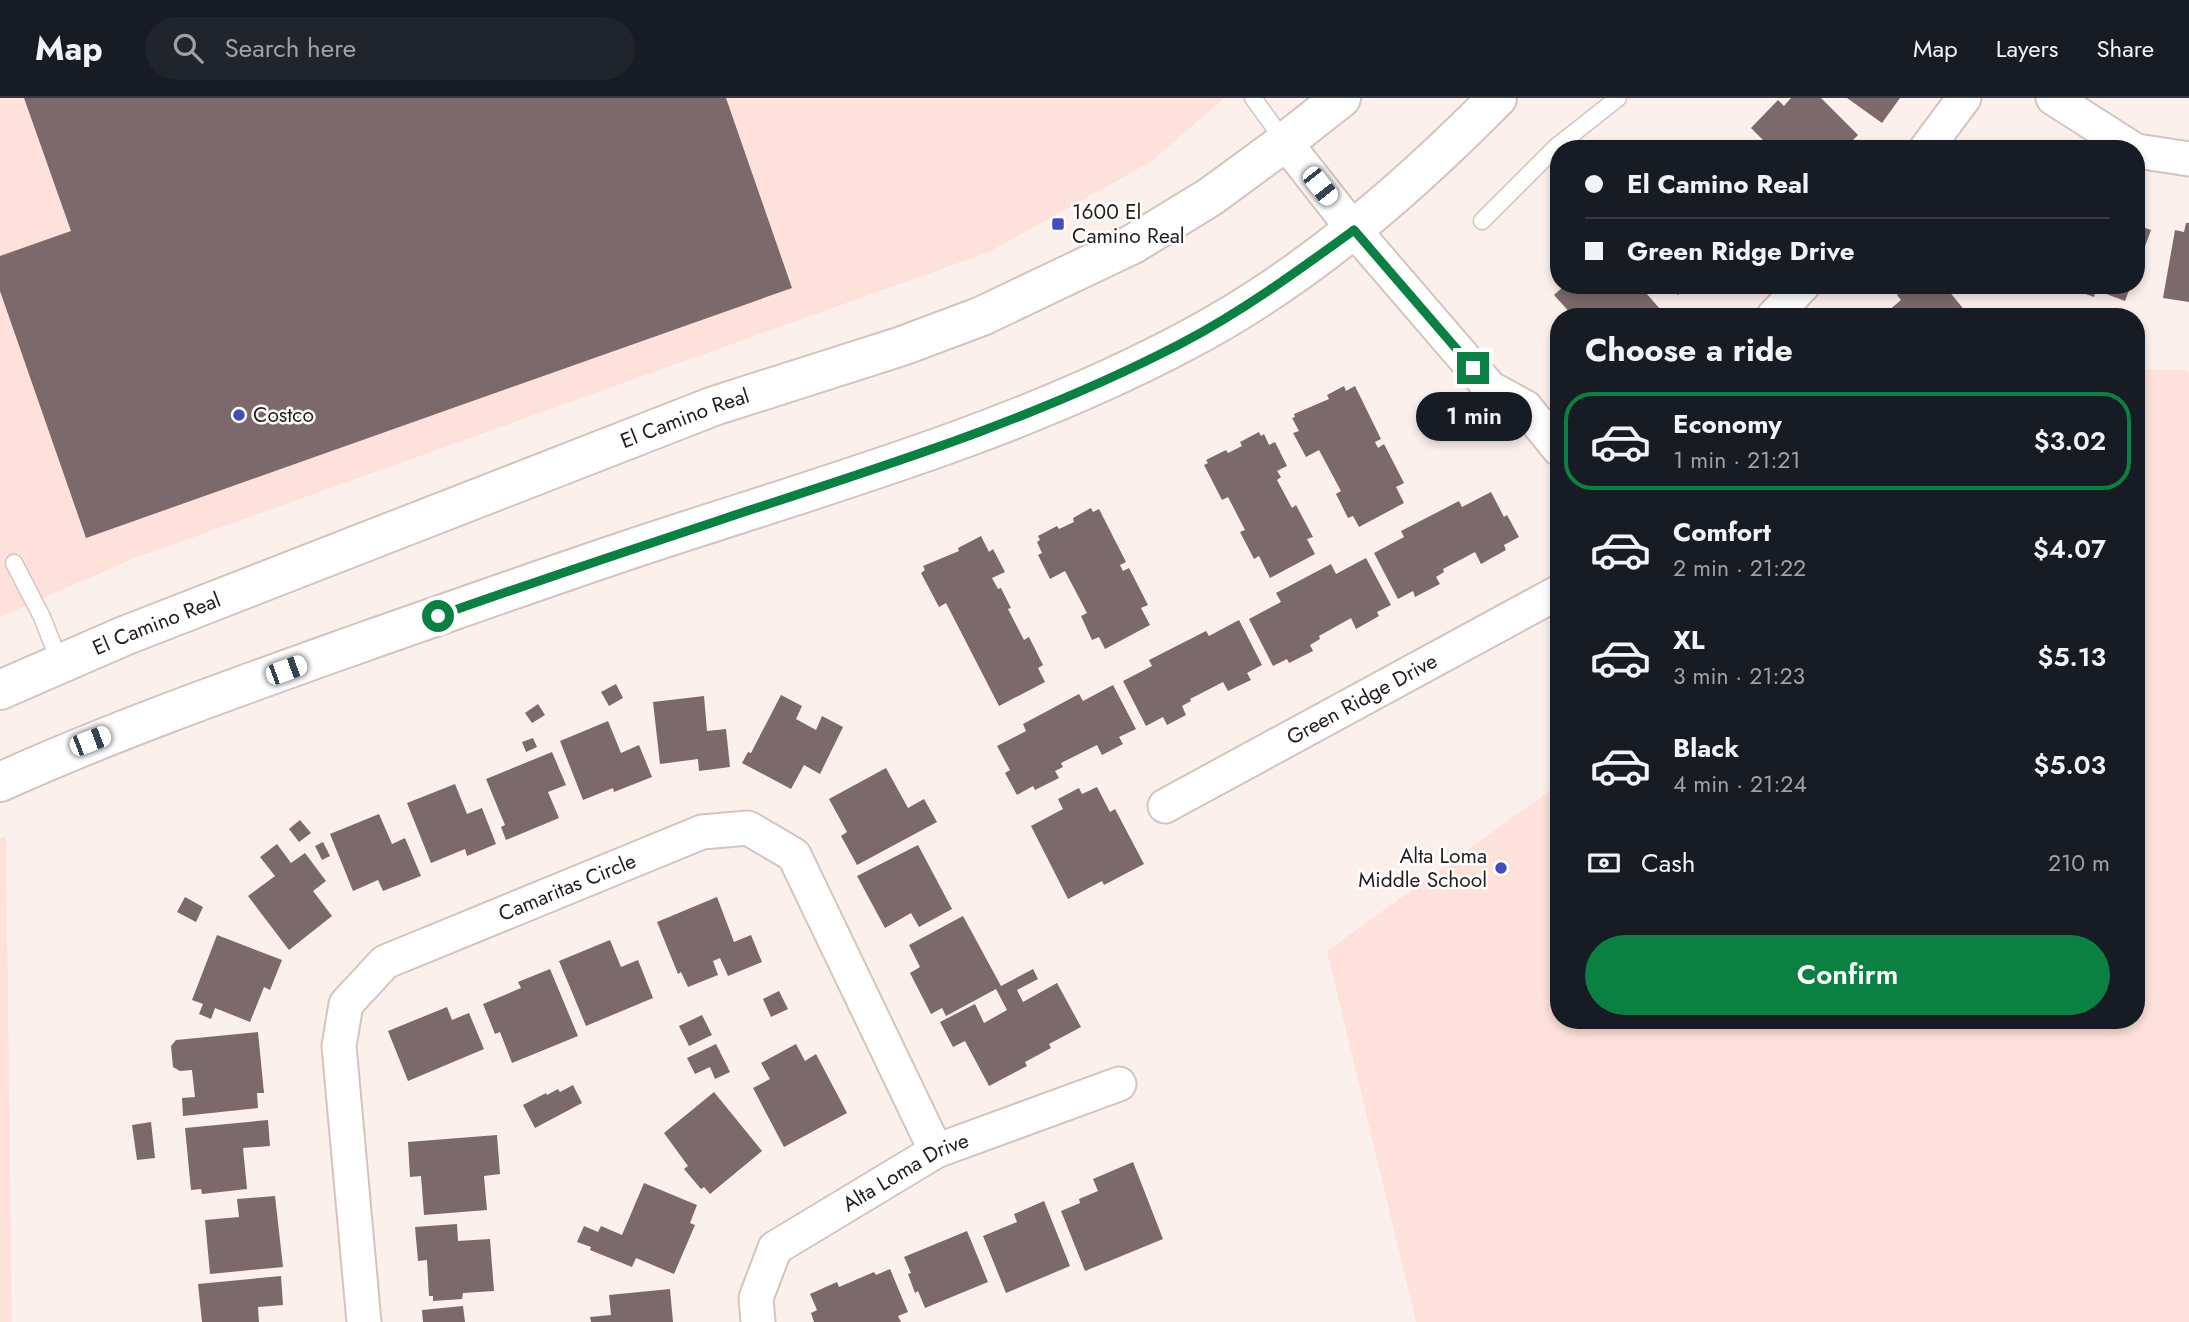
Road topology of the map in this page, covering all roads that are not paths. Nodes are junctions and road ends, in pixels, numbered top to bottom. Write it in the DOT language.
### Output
graph roads {
  1 [pos="1253,98"];
  2 [pos="1340,98"];
  3 [pos="1497,98"];
  4 [pos="1618,98"];
  5 [pos="1964,98"];
  6 [pos="2053,98"];
  7 [pos="1565,140"];
  8 [pos="1933,140"];
  9 [pos="2119,140"];
  10 [pos="1285,142"];
  11 [pos="2145,152"];
  12 [pos="1550,153"];
  13 [pos="2189,159"];
  14 [pos="1482,221"];
  15 [pos="1354,230"];
  16 [pos="1795,294"];
  17 [pos="1781,308"];
  18 [pos="1550,438"];
  19 [pos="14,563"];
  20 [pos="1550,597"];
  21 [pos="60,663"];
  22 [pos="0,690"];
  23 [pos="0,782"];
  24 [pos="1165,806"];
  25 [pos="1119,1084"];
  26 [pos="936,1151"];
  27 [pos="364,1322"];
  28 [pos="758,1322"];
  1 -- 10 [label="lane"];
  2 -- 10 [label="main road, El Camino Real"];
  3 -- 15 [label="main road"];
  4 -- 7 [label="lane"];
  5 -- 8 [label="street"];
  6 -- 9 [label="street"];
  10 -- 15 [label="street"];
  10 -- 21 [label="main road, El Camino Real"];
  11 -- 13 [label="street"];
  12 -- 14 [label="lane"];
  15 -- 18 [label="street"];
  15 -- 23 [label="main road"];
  16 -- 17 [label="street"];
  19 -- 21 [label="lane"];
  20 -- 24 [label="street, Green Ridge Drive"];
  21 -- 22 [label="main road, El Camino Real"];
  25 -- 26 [label="street, Alta Loma Drive"];
  26 -- 27 [label="street, Camaritas Circle"];
  26 -- 28 [label="street, Alta Loma Drive"];
}
